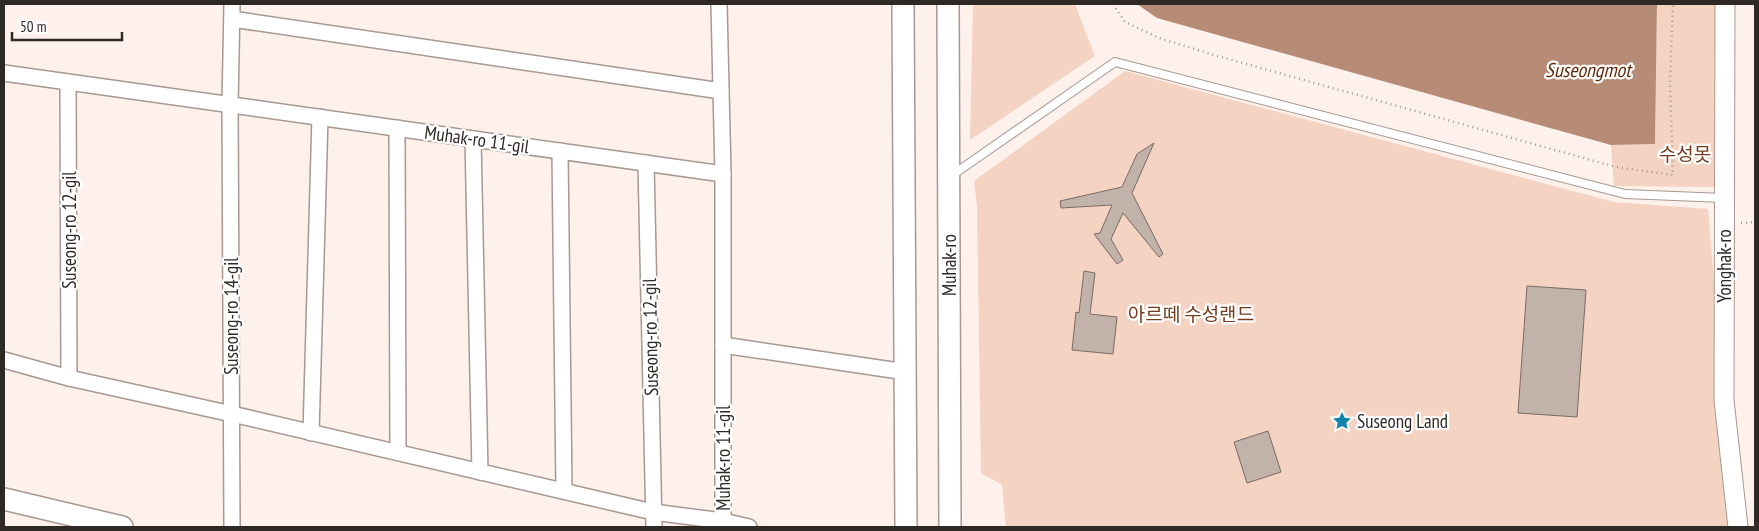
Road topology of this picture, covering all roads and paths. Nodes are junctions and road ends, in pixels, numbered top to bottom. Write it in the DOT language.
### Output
graph roads {
  1 [pos="718,4"];
  2 [pos="903,4"];
  3 [pos="948,4"];
  4 [pos="1113,4"];
  5 [pos="1673,4"];
  6 [pos="1725,4"];
  7 [pos="232,11"];
  8 [pos="4,73"];
  9 [pos="68,82"];
  10 [pos="721,91"];
  11 [pos="230,105"];
  12 [pos="320,117"];
  13 [pos="397,128"];
  14 [pos="473,139"];
  15 [pos="560,151"];
  16 [pos="646,163"];
  17 [pos="723,174"];
  18 [pos="948,178"];
  19 [pos="1724,198"];
  20 [pos="723,345"];
  21 [pos="4,360"];
  22 [pos="906,372"];
  23 [pos="69,378"];
  24 [pos="232,414"];
  25 [pos="311,433"];
  26 [pos="398,452"];
  27 [pos="480,472"];
  28 [pos="564,491"];
  29 [pos="4,499"];
  30 [pos="653,512"];
  31 [pos="723,521"];
  32 [pos="122,527"];
  33 [pos="232,527"];
  34 [pos="654,527"];
  35 [pos="749,527"];
  36 [pos="906,527"];
  37 [pos="950,527"];
  38 [pos="1738,527"];
  1 -- 10 [label="street, Muhak-ro 11-gil"];
  2 -- 22 [label="main road"];
  3 -- 18 [label="main road, Muhak-ro"];
  4 -- 5 [label="path"];
  6 -- 19 [label="street, Yonghak-ro"];
  7 -- 10 [label="street"];
  7 -- 11 [label="street, Suseong-ro 14-gil"];
  8 -- 9 [label="street"];
  9 -- 11 [label="street"];
  9 -- 23 [label="street, Suseong-ro 12-gil"];
  10 -- 17 [label="street, Muhak-ro 11-gil"];
  11 -- 12 [label="street, Muhak-ro 11-gil"];
  11 -- 24 [label="street, Suseong-ro 14-gil"];
  12 -- 13 [label="street, Muhak-ro 11-gil"];
  12 -- 25 [label="street"];
  13 -- 14 [label="street, Muhak-ro 11-gil"];
  13 -- 26 [label="street"];
  14 -- 15 [label="street, Muhak-ro 11-gil"];
  14 -- 27 [label="street"];
  15 -- 16 [label="street, Muhak-ro 11-gil"];
  15 -- 28 [label="street"];
  16 -- 17 [label="street, Muhak-ro 11-gil"];
  16 -- 30 [label="street, Suseong-ro 12-gil"];
  17 -- 20 [label="street, Muhak-ro 11-gil"];
  18 -- 19 [label="lane"];
  18 -- 37 [label="main road, Muhak-ro"];
  19 -- 38 [label="street, Yonghak-ro"];
  20 -- 22 [label="street"];
  20 -- 31 [label="street, Muhak-ro 11-gil"];
  21 -- 23 [label="street"];
  22 -- 36 [label="main road"];
  23 -- 24 [label="street"];
  24 -- 25 [label="street"];
  24 -- 33 [label="street, Suseong-ro 14-gil"];
  25 -- 26 [label="street"];
  26 -- 27 [label="street"];
  27 -- 28 [label="street"];
  28 -- 30 [label="street"];
  29 -- 32 [label="main road"];
  30 -- 31 [label="street, Muhak-ro 11-gil"];
  30 -- 34 [label="street, Suseong-ro 12-gil"];
  31 -- 35 [label="street"];
}
